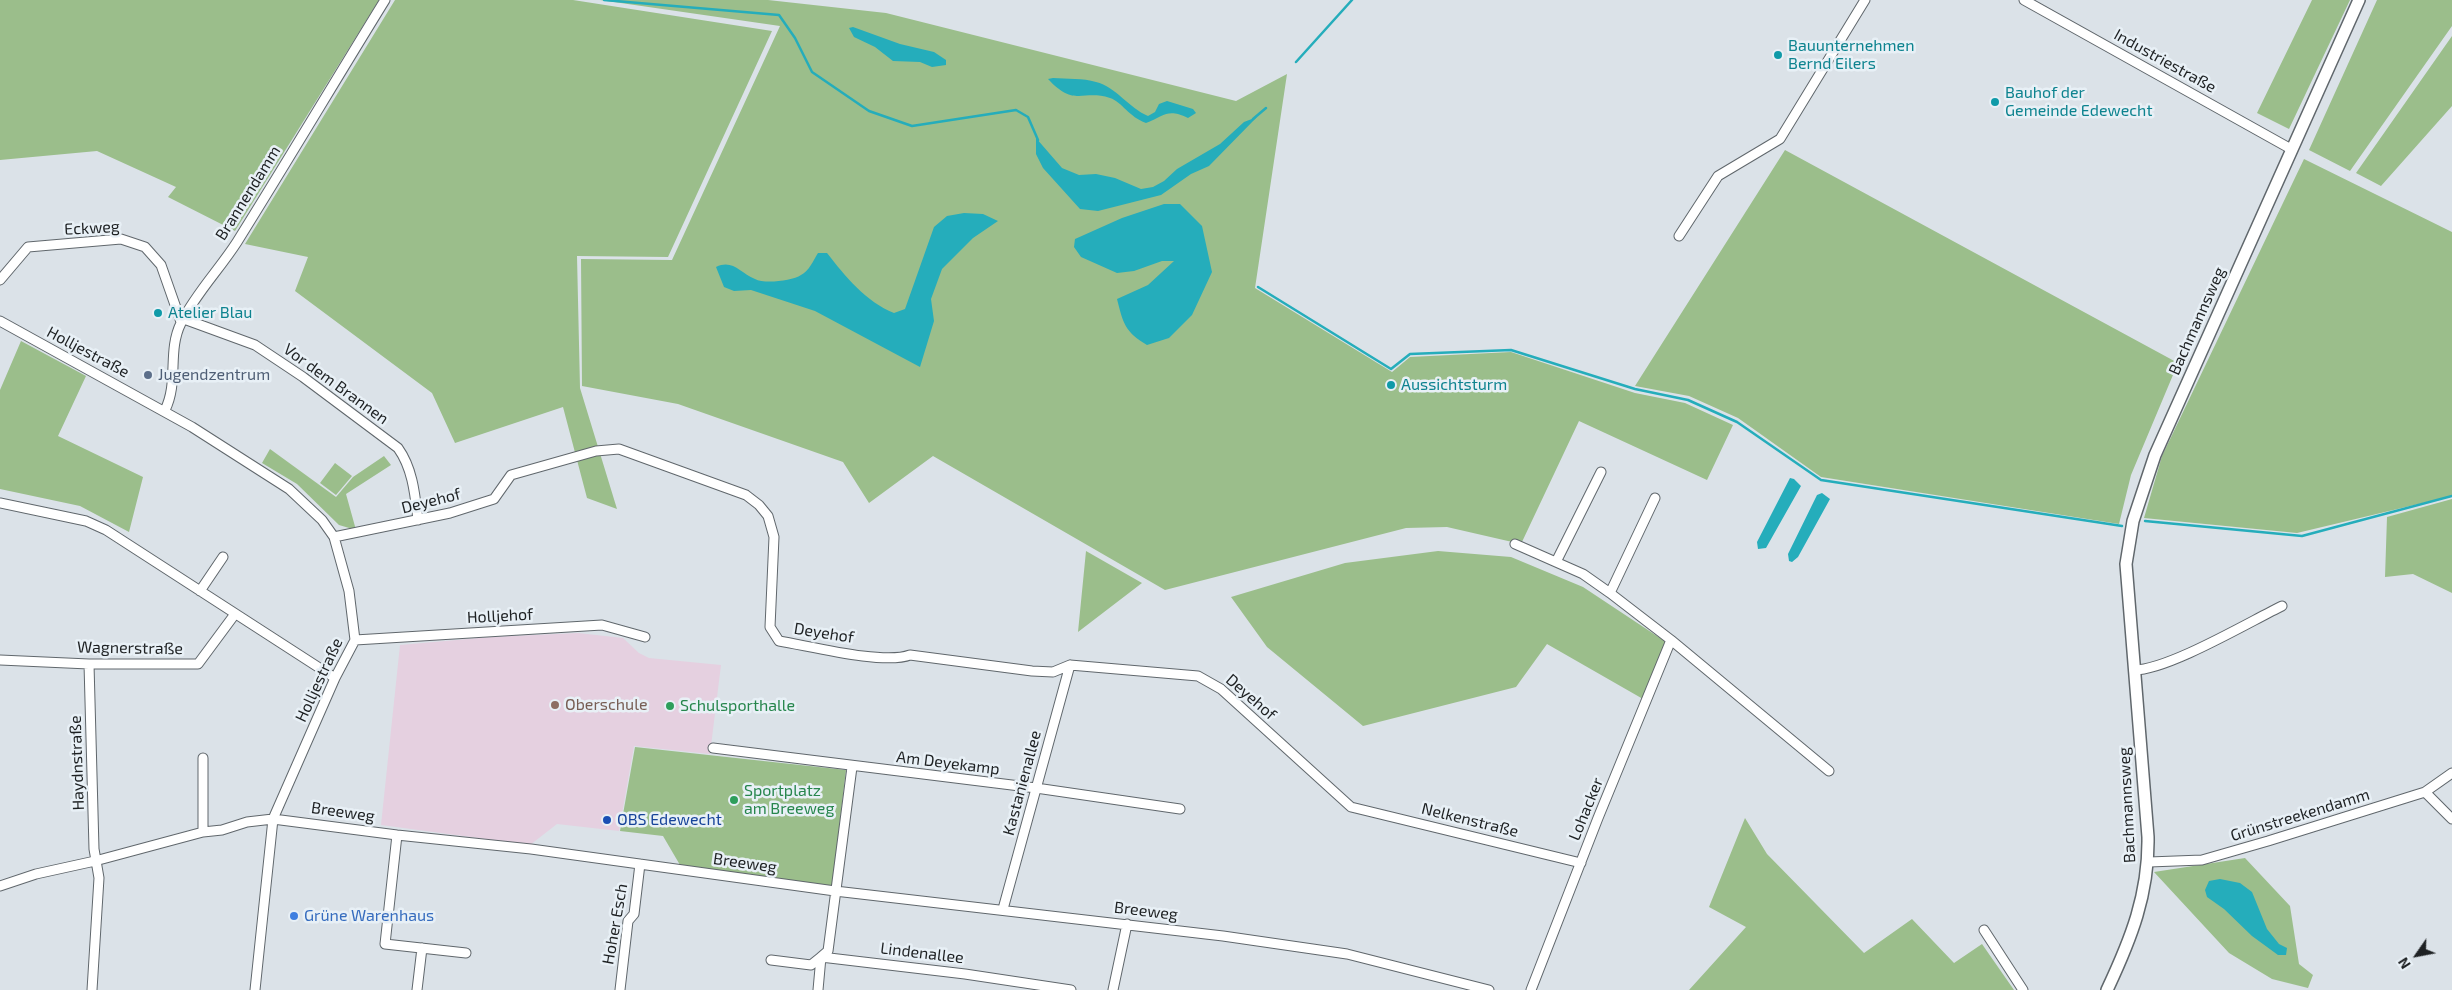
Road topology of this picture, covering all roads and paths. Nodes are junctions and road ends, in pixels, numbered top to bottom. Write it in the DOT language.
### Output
graph roads {
  1 [pos="385,0"];
  2 [pos="1866,0"];
  3 [pos="2024,0"];
  4 [pos="2359,0"];
  5 [pos="2291,149"];
  6 [pos="1680,236"];
  7 [pos="0,280"];
  8 [pos="182,320"];
  9 [pos="0,321"];
  10 [pos="165,410"];
  11 [pos="1601,472"];
  12 [pos="1655,498"];
  13 [pos="0,502"];
  14 [pos="418,520"];
  15 [pos="334,537"];
  16 [pos="1515,544"];
  17 [pos="223,557"];
  18 [pos="1556,562"];
  19 [pos="200,591"];
  20 [pos="1610,593"];
  21 [pos="2282,606"];
  22 [pos="235,614"];
  23 [pos="645,637"];
  24 [pos="355,640"];
  25 [pos="1671,640"];
  26 [pos="0,660"];
  27 [pos="89,664"];
  28 [pos="1070,665"];
  29 [pos="2134,670"];
  30 [pos="335,678"];
  31 [pos="713,748"];
  32 [pos="203,758"];
  33 [pos="852,767"];
  34 [pos="1829,771"];
  35 [pos="2452,773"];
  36 [pos="1036,788"];
  37 [pos="2425,792"];
  38 [pos="1351,807"];
  39 [pos="1180,809"];
  40 [pos="272,819"];
  41 [pos="2452,819"];
  42 [pos="203,832"];
  43 [pos="397,835"];
  44 [pos="95,861"];
  45 [pos="1581,862"];
  46 [pos="2149,862"];
  47 [pos="640,864"];
  48 [pos="0,886"];
  49 [pos="835,891"];
  50 [pos="1003,909"];
  51 [pos="1127,924"];
  52 [pos="1984,930"];
  53 [pos="422,948"];
  54 [pos="466,953"];
  55 [pos="821,956"];
  56 [pos="771,960"];
  57 [pos="92,990"];
  58 [pos="254,990"];
  59 [pos="417,990"];
  60 [pos="620,990"];
  61 [pos="818,990"];
  62 [pos="1071,990"];
  63 [pos="1113,990"];
  64 [pos="1489,990"];
  65 [pos="1531,990"];
  66 [pos="2023,990"];
  67 [pos="2107,990"];
  1 -- 8 [label="street, Brannendamm"];
  2 -- 6 [label="street"];
  3 -- 5 [label="street, Industriestraße"];
  4 -- 5 [label="street, Bachmannsweg"];
  5 -- 29 [label="street, Bachmannsweg"];
  7 -- 8 [label="street, Eckweg"];
  8 -- 10 [label="street, Brannendamm"];
  8 -- 14 [label="street, Vor dem Brannen"];
  9 -- 10 [label="street, Holljestraße"];
  10 -- 15 [label="street, Holljestraße"];
  11 -- 18 [label="street"];
  12 -- 20 [label="street"];
  13 -- 19 [label="street"];
  14 -- 15 [label="street, Deyehof"];
  14 -- 28 [label="street, Deyehof"];
  15 -- 24 [label="street, Holljestraße"];
  16 -- 18 [label="street"];
  17 -- 19 [label="street"];
  18 -- 20 [label="street"];
  19 -- 22 [label="street"];
  20 -- 25 [label="street"];
  21 -- 29 [label="street"];
  22 -- 27 [label="street, Wagnerstraße"];
  22 -- 30 [label="street"];
  23 -- 24 [label="street, Holljehof"];
  24 -- 30 [label="street, Holljestraße"];
  25 -- 34 [label="street"];
  25 -- 45 [label="street, Lohacker"];
  26 -- 27 [label="street, Wagnerstraße"];
  27 -- 44 [label="street, Haydnstraße"];
  28 -- 36 [label="street, Kastanienallee"];
  28 -- 38 [label="street, Deyehof"];
  29 -- 46 [label="street, Bachmannsweg"];
  30 -- 40 [label="street, Holljestraße"];
  31 -- 33 [label="street, Am Deyekamp"];
  32 -- 42 [label="street"];
  33 -- 36 [label="street, Am Deyekamp"];
  33 -- 49 [label="street"];
  35 -- 37 [label="street, Grünstreekendamm"];
  36 -- 39 [label="street, Am Deyekamp"];
  36 -- 50 [label="street, Kastanienallee"];
  37 -- 41 [label="street"];
  37 -- 46 [label="street, Grünstreekendamm"];
  38 -- 45 [label="street, Nelkenstraße"];
  40 -- 42 [label="street, Breeweg"];
  40 -- 43 [label="street, Breeweg"];
  40 -- 58 [label="street, Holljestraße"];
  42 -- 44 [label="street, Breeweg"];
  43 -- 47 [label="street, Breeweg"];
  43 -- 53 [label="street"];
  44 -- 48 [label="street, Breeweg"];
  44 -- 57 [label="street, Haydnstraße"];
  45 -- 65 [label="street, Lohacker"];
  46 -- 67 [label="street, Bachmannsweg"];
  47 -- 49 [label="street, Breeweg"];
  47 -- 60 [label="street, Hoher Esch"];
  49 -- 50 [label="street, Breeweg"];
  49 -- 55 [label="street"];
  50 -- 51 [label="street, Breeweg"];
  51 -- 63 [label="street"];
  51 -- 64 [label="street, Breeweg"];
  52 -- 66 [label="street"];
  53 -- 54 [label="street"];
  53 -- 59 [label="street"];
  55 -- 56 [label="street, Lindenallee"];
  55 -- 61 [label="street"];
  55 -- 62 [label="street, Lindenallee"];
}
